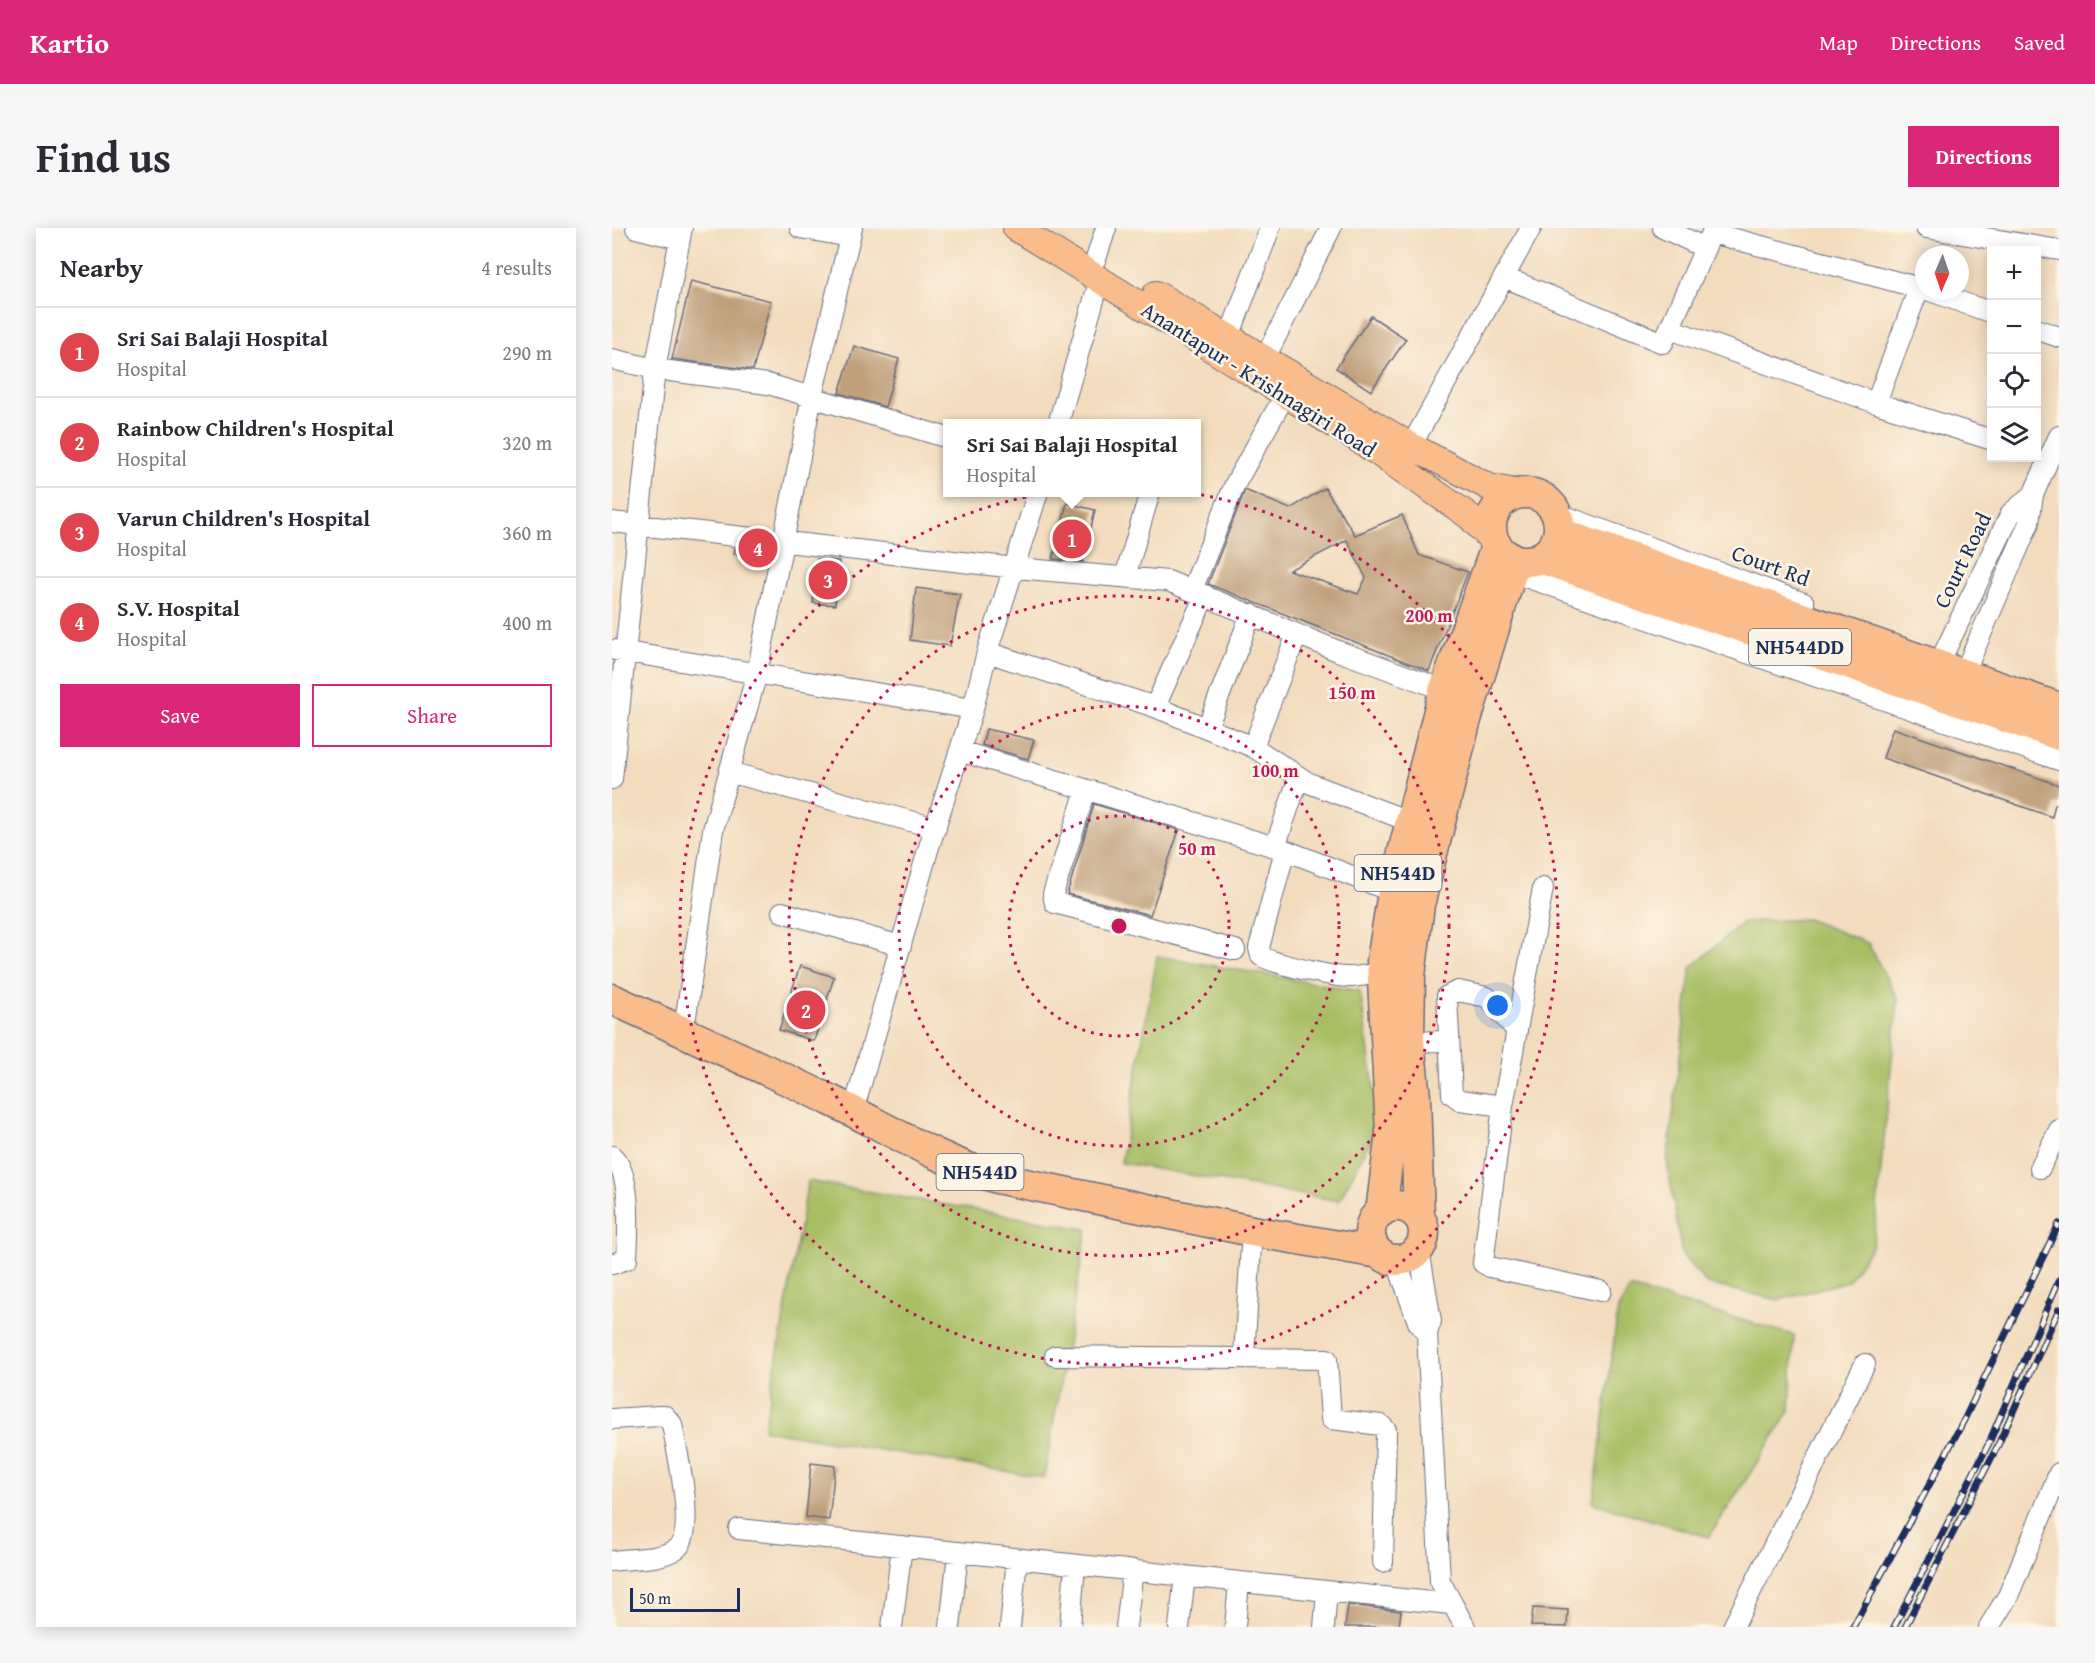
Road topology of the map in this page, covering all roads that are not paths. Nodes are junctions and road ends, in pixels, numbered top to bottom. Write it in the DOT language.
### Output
graph roads {
  1 [pos="636,228"];
  2 [pos="800,228"];
  3 [pos="1016,228"];
  4 [pos="1046,228"];
  5 [pos="1106,228"];
  6 [pos="1270,228"];
  7 [pos="1331,228"];
  8 [pos="1530,228"];
  9 [pos="1664,228"];
  10 [pos="1926,228"];
  11 [pos="851,232"];
  12 [pos="681,233"];
  13 [pos="1710,237"];
  14 [pos="2059,250"];
  15 [pos="1098,269"];
  16 [pos="1504,277"];
  17 [pos="1915,287"];
  18 [pos="1919,300"];
  19 [pos="1957,300"];
  20 [pos="1987,310"];
  21 [pos="1670,329"];
  22 [pos="2041,330"];
  23 [pos="1229,336"];
  24 [pos="2059,337"];
  25 [pos="1265,358"];
  26 [pos="612,359"];
  27 [pos="655,369"];
  28 [pos="1285,395"];
  29 [pos="812,396"];
  30 [pos="1876,403"];
  31 [pos="1059,419"];
  32 [pos="943,436"];
  33 [pos="2059,436"];
  34 [pos="1987,438"];
  35 [pos="1411,446"];
  36 [pos="2043,456"];
  37 [pos="1519,493"];
  38 [pos="2033,495"];
  39 [pos="1036,497"];
  40 [pos="1149,497"];
  41 [pos="612,522"];
  42 [pos="1557,523"];
  43 [pos="638,526"];
  44 [pos="783,540"];
  45 [pos="1511,556"];
  46 [pos="1015,568"];
  47 [pos="1125,577"];
  48 [pos="1198,592"];
  49 [pos="1251,614"];
  50 [pos="1297,634"];
  51 [pos="619,651"];
  52 [pos="987,652"];
  53 [pos="1944,653"];
  54 [pos="1969,662"];
  55 [pos="757,674"];
  56 [pos="1444,691"];
  57 [pos="2059,696"];
  58 [pos="1473,699"];
  59 [pos="1155,707"];
  60 [pos="2059,708"];
  61 [pos="973,710"];
  62 [pos="1206,728"];
  63 [pos="2059,735"];
  64 [pos="1253,747"];
  65 [pos="960,751"];
  66 [pos="2059,760"];
  67 [pos="729,772"];
  68 [pos="1299,777"];
  69 [pos="612,779"];
  70 [pos="1086,790"];
  71 [pos="1411,822"];
  72 [pos="936,828"];
  73 [pos="1280,849"];
  74 [pos="1543,888"];
  75 [pos="1393,892"];
  76 [pos="782,912"];
  77 [pos="901,946"];
  78 [pos="1235,950"];
  79 [pos="1396,974"];
  80 [pos="612,983"];
  81 [pos="612,999"];
  82 [pos="686,1016"];
  83 [pos="1516,1031"];
  84 [pos="1448,1041"];
  85 [pos="1398,1042"];
  86 [pos="856,1105"];
  87 [pos="1503,1106"];
  88 [pos="2059,1130"];
  89 [pos="612,1156"];
  90 [pos="2040,1168"];
  91 [pos="1252,1231"];
  92 [pos="1389,1241"];
  93 [pos="612,1264"];
  94 [pos="1601,1291"];
  95 [pos="1054,1356"];
  96 [pos="1244,1356"];
  97 [pos="1864,1364"];
  98 [pos="612,1419"];
  99 [pos="2059,1473"];
  100 [pos="739,1529"];
  101 [pos="902,1546"];
  102 [pos="958,1552"];
  103 [pos="1017,1559"];
  104 [pos="612,1561"];
  105 [pos="1383,1562"];
  106 [pos="1075,1564"];
  107 [pos="1133,1570"];
  108 [pos="1185,1576"];
  109 [pos="1239,1582"];
  110 [pos="1327,1591"];
  111 [pos="1450,1604"];
  112 [pos="892,1627"];
  113 [pos="950,1627"];
  114 [pos="1010,1627"];
  115 [pos="1070,1627"];
  116 [pos="1126,1627"];
  117 [pos="1179,1627"];
  118 [pos="1235,1627"];
  119 [pos="1324,1627"];
  120 [pos="1465,1627"];
  121 [pos="1733,1627"];
  122 [pos="1989,1627"];
  1 -- 12 [label="street"];
  2 -- 11 [label="street"];
  3 -- 15 [label="main road, Anantapur - Krishnagiri Road"];
  4 -- 15 [label="main road, Anantapur - Krishnagiri Road"];
  5 -- 15 [label="street"];
  6 -- 23 [label="street"];
  7 -- 25 [label="street"];
  8 -- 16 [label="street"];
  9 -- 13 [label="street"];
  10 -- 14 [label="street"];
  11 -- 29 [label="street"];
  12 -- 27 [label="street"];
  13 -- 17 [label="street"];
  13 -- 21 [label="street"];
  15 -- 23 [label="main road, Anantapur - Krishnagiri Road"];
  15 -- 28 [label="main road, Anantapur - Krishnagiri Road"];
  15 -- 31 [label="street"];
  16 -- 21 [label="street"];
  16 -- 35 [label="street"];
  18 -- 30 [label="street"];
  19 -- 20 [label="street"];
  21 -- 30 [label="street"];
  22 -- 24 [label="street"];
  23 -- 25 [label="main road, Anantapur - Krishnagiri Road"];
  25 -- 35 [label="main road, Anantapur - Krishnagiri Road"];
  26 -- 27 [label="street"];
  27 -- 29 [label="street"];
  27 -- 43 [label="street"];
  28 -- 45 [label="main road, Anantapur - Krishnagiri Road"];
  28 -- 48 [label="street"];
  29 -- 32 [label="street"];
  29 -- 44 [label="street"];
  30 -- 34 [label="street"];
  33 -- 36 [label="street, Court Road"];
  35 -- 37 [label="main road, Anantapur - Krishnagiri Road"];
  36 -- 38 [label="street, Court Road"];
  37 -- 42 [label="highway, Anantapur - Krishnagiri Road"];
  37 -- 45 [label="highway, NH544D"];
  38 -- 53 [label="street, Court Road"];
  38 -- 54 [label="street, Court Road"];
  39 -- 46 [label="street"];
  40 -- 47 [label="street"];
  41 -- 43 [label="street"];
  42 -- 45 [label="highway, NH544D"];
  42 -- 53 [label="street, Court Rd"];
  42 -- 60 [label="highway, NH544DD"];
  43 -- 44 [label="street"];
  43 -- 51 [label="street"];
  44 -- 46 [label="street"];
  44 -- 55 [label="street"];
  45 -- 56 [label="highway, NH544D"];
  45 -- 58 [label="highway, NH544D"];
  45 -- 63 [label="highway, Anantapur - Krishnagiri Road / NH544DD"];
  45 -- 66 [label="street"];
  46 -- 47 [label="street"];
  46 -- 52 [label="street"];
  47 -- 48 [label="street"];
  48 -- 49 [label="street"];
  48 -- 59 [label="street"];
  49 -- 50 [label="street"];
  49 -- 62 [label="street"];
  50 -- 56 [label="street"];
  50 -- 64 [label="street"];
  51 -- 55 [label="street"];
  51 -- 69 [label="street"];
  52 -- 59 [label="street"];
  52 -- 61 [label="street"];
  53 -- 54 [label="street, Court Rd"];
  54 -- 57 [label="street, Court Rd"];
  55 -- 61 [label="street"];
  55 -- 67 [label="street"];
  56 -- 58 [label="street"];
  56 -- 71 [label="highway, NH544D"];
  58 -- 79 [label="highway, NH544D"];
  59 -- 62 [label="street"];
  61 -- 65 [label="street"];
  62 -- 64 [label="street"];
  64 -- 68 [label="street"];
  65 -- 70 [label="street"];
  65 -- 72 [label="street"];
  67 -- 72 [label="street"];
  67 -- 82 [label="street"];
  68 -- 71 [label="street"];
  68 -- 73 [label="street"];
  70 -- 73 [label="street"];
  70 -- 78 [label="street"];
  71 -- 75 [label="highway, NH544D"];
  72 -- 77 [label="street"];
  73 -- 75 [label="street"];
  73 -- 79 [label="street"];
  74 -- 83 [label="street"];
  75 -- 79 [label="highway, NH544D"];
  76 -- 77 [label="street"];
  77 -- 86 [label="street"];
  79 -- 85 [label="highway, NH544D"];
  80 -- 82 [label="highway, NH544D"];
  81 -- 86 [label="highway, NH544D"];
  82 -- 86 [label="highway, NH544D"];
  83 -- 84 [label="street"];
  83 -- 87 [label="street"];
  84 -- 85 [label="street"];
  84 -- 87 [label="street"];
  85 -- 92 [label="highway, NH544D"];
  85 -- 92 [label="highway, NH544D"];
  86 -- 91 [label="highway, NH544D"];
  86 -- 92 [label="highway, NH544D"];
  87 -- 94 [label="street"];
  88 -- 90 [label="street"];
  89 -- 93 [label="street"];
  91 -- 92 [label="highway, NH544D"];
  91 -- 96 [label="street"];
  92 -- 111 [label="street"];
  95 -- 96 [label="street"];
  96 -- 105 [label="street"];
  97 -- 121 [label="street"];
  98 -- 104 [label="street"];
  99 -- 122 [label="street"];
  100 -- 101 [label="street"];
  101 -- 102 [label="street"];
  101 -- 112 [label="street"];
  102 -- 103 [label="street"];
  102 -- 113 [label="street"];
  103 -- 106 [label="street"];
  103 -- 114 [label="street"];
  106 -- 107 [label="street"];
  106 -- 115 [label="street"];
  107 -- 108 [label="street"];
  107 -- 116 [label="street"];
  108 -- 109 [label="street"];
  108 -- 117 [label="street"];
  109 -- 110 [label="street"];
  109 -- 118 [label="street"];
  110 -- 111 [label="street"];
  110 -- 119 [label="street"];
  111 -- 120 [label="street"];
}
